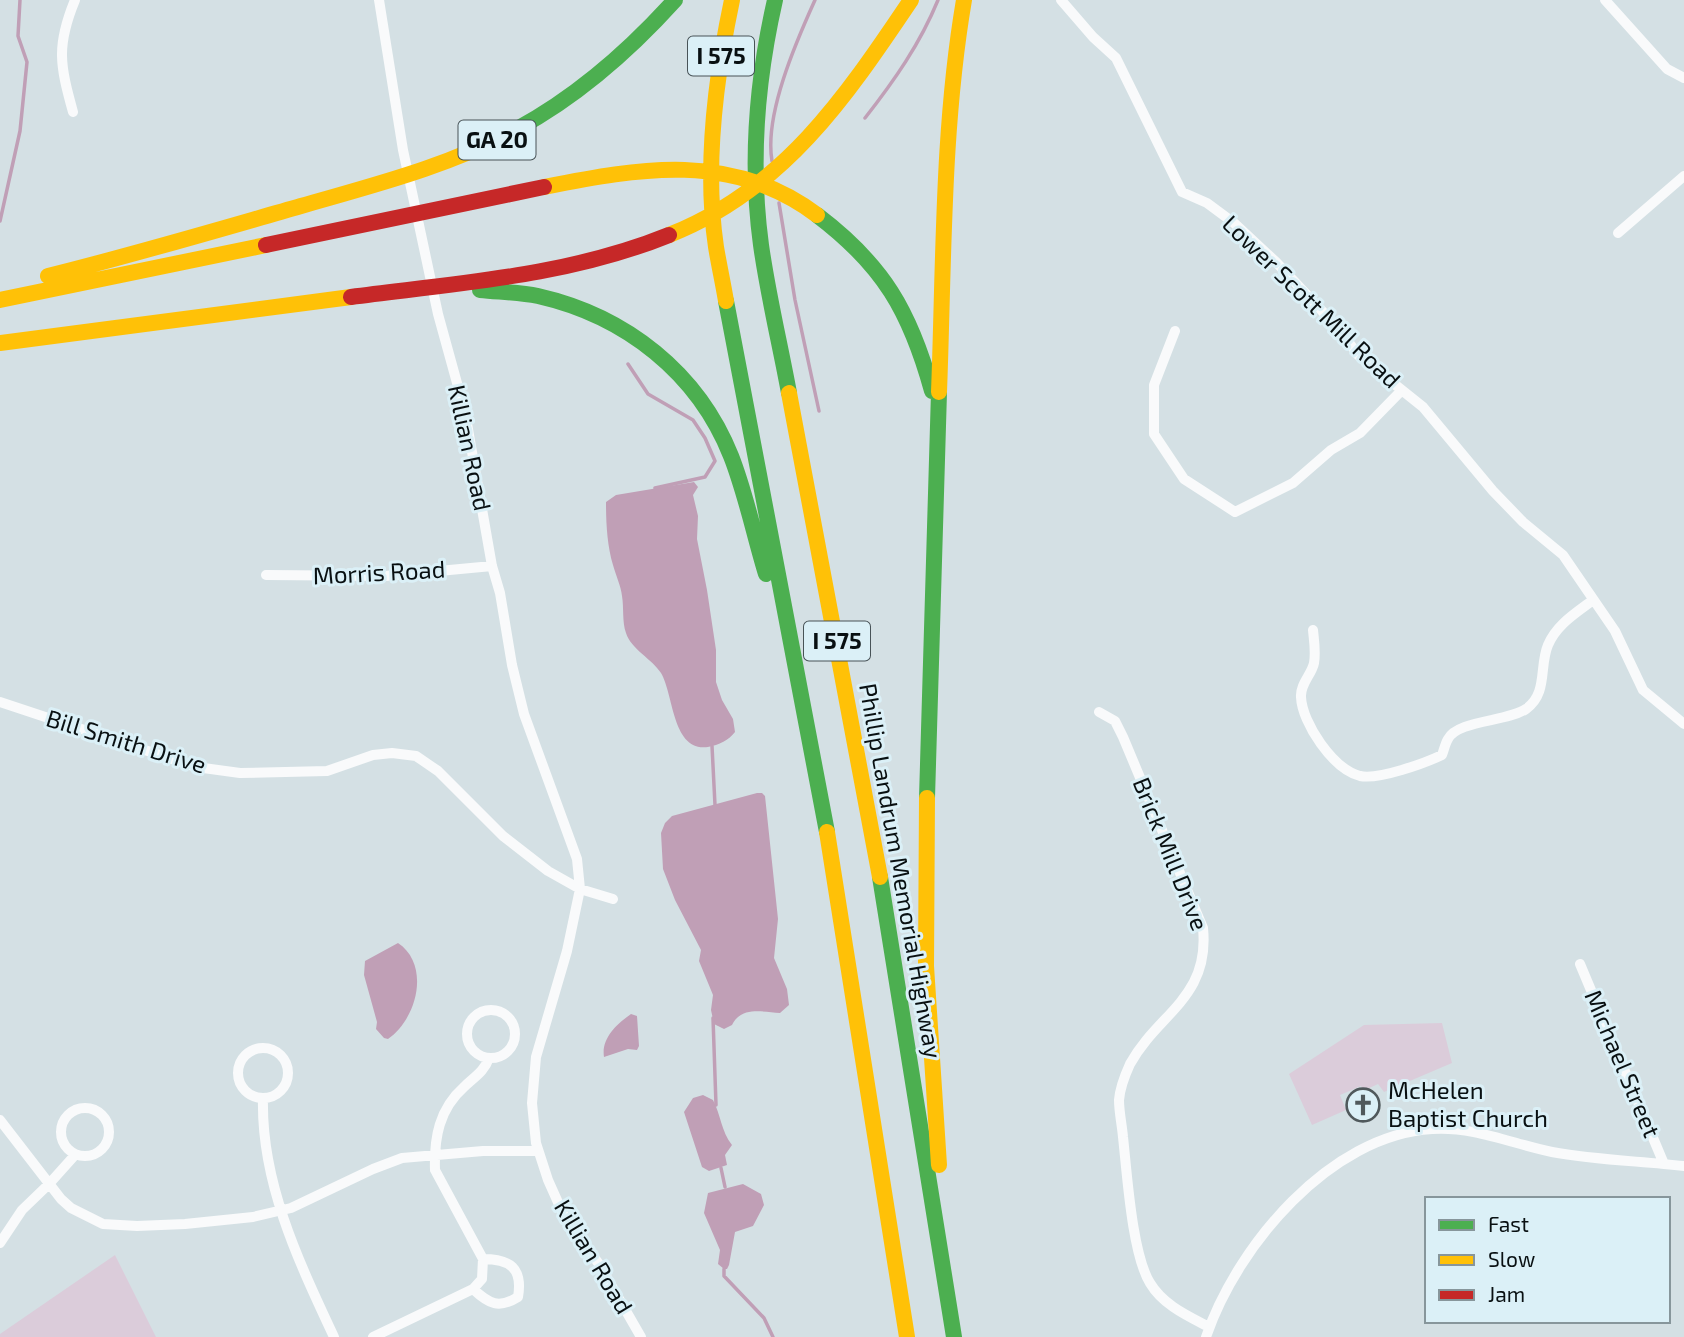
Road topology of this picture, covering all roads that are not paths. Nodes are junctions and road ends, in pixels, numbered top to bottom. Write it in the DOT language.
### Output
graph roads {
  1 [pos="75,0"];
  2 [pos="379,0"];
  3 [pos="675,0"];
  4 [pos="732,0"];
  5 [pos="775,0"];
  6 [pos="897,0"];
  7 [pos="911,0"];
  8 [pos="964,0"];
  9 [pos="1061,0"];
  10 [pos="1605,0"];
  11 [pos="872,58"];
  12 [pos="1684,78"];
  13 [pos="73,112"];
  14 [pos="1684,176"];
  15 [pos="1618,233"];
  16 [pos="0,286"];
  17 [pos="439,288"];
  18 [pos="0,300"];
  19 [pos="1175,331"];
  20 [pos="0,343"];
  21 [pos="1401,391"];
  22 [pos="938,424"];
  23 [pos="492,566"];
  24 [pos="266,575"];
  25 [pos="1593,600"];
  26 [pos="1313,630"];
  27 [pos="801,693"];
  28 [pos="0,702"];
  29 [pos="1099,712"];
  30 [pos="1684,724"];
  31 [pos="580,889"];
  32 [pos="612,899"];
  33 [pos="1580,964"];
  34 [pos="489,1058"];
  35 [pos="263,1098"];
  36 [pos="0,1120"];
  37 [pos="538,1151"];
  38 [pos="75,1154"];
  39 [pos="435,1154"];
  40 [pos="1664,1164"];
  41 [pos="1684,1166"];
  42 [pos="49,1184"];
  43 [pos="282,1210"];
  44 [pos="0,1243"];
  45 [pos="483,1259"];
  46 [pos="945,1282"];
  47 [pos="473,1289"];
  48 [pos="1207,1332"];
  49 [pos="330,1336"];
  50 [pos="373,1337"];
  51 [pos="641,1337"];
  52 [pos="907,1337"];
  53 [pos="954,1337"];
  1 -- 13 [label="street"];
  2 -- 23 [label="street, Killian Road"];
  3 -- 16 [label="highway, GA 20"];
  4 -- 27 [label="highway, I 575"];
  5 -- 46 [label="highway, Phillip Landrum Memorial Highway / I 575"];
  6 -- 11 [label="highway"];
  7 -- 11 [label="highway"];
  8 -- 22 [label="highway"];
  9 -- 21 [label="street, Lower Scott Mill Road"];
  10 -- 12 [label="street"];
  11 -- 17 [label="highway"];
  14 -- 15 [label="street"];
  17 -- 20 [label="highway"];
  17 -- 27 [label="highway"];
  18 -- 22 [label="highway"];
  19 -- 21 [label="street"];
  21 -- 25 [label="street, Lower Scott Mill Road"];
  22 -- 46 [label="highway"];
  23 -- 24 [label="street, Morris Road"];
  23 -- 31 [label="street, Killian Road"];
  25 -- 26 [label="street"];
  25 -- 30 [label="street, Lower Scott Mill Road"];
  27 -- 52 [label="highway, I 575"];
  28 -- 31 [label="street, Bill Smith Drive"];
  29 -- 48 [label="street, Brick Mill Drive"];
  31 -- 32 [label="street"];
  31 -- 37 [label="street, Killian Road"];
  33 -- 40 [label="street, Michael Street"];
  34 -- 34 [label="street"];
  34 -- 39 [label="street"];
  35 -- 35 [label="street"];
  35 -- 43 [label="street"];
  36 -- 42 [label="street"];
  37 -- 39 [label="street"];
  37 -- 51 [label="street, Killian Road"];
  38 -- 38 [label="street"];
  38 -- 42 [label="street"];
  39 -- 43 [label="street"];
  39 -- 45 [label="street"];
  40 -- 41 [label="street"];
  40 -- 48 [label="street"];
  42 -- 43 [label="street"];
  42 -- 44 [label="street"];
  43 -- 49 [label="street"];
  45 -- 47 [label="street"];
  45 -- 47 [label="street"];
  46 -- 53 [label="highway, Phillip Landrum Memorial Highway / I 575"];
  47 -- 50 [label="street"];
}
